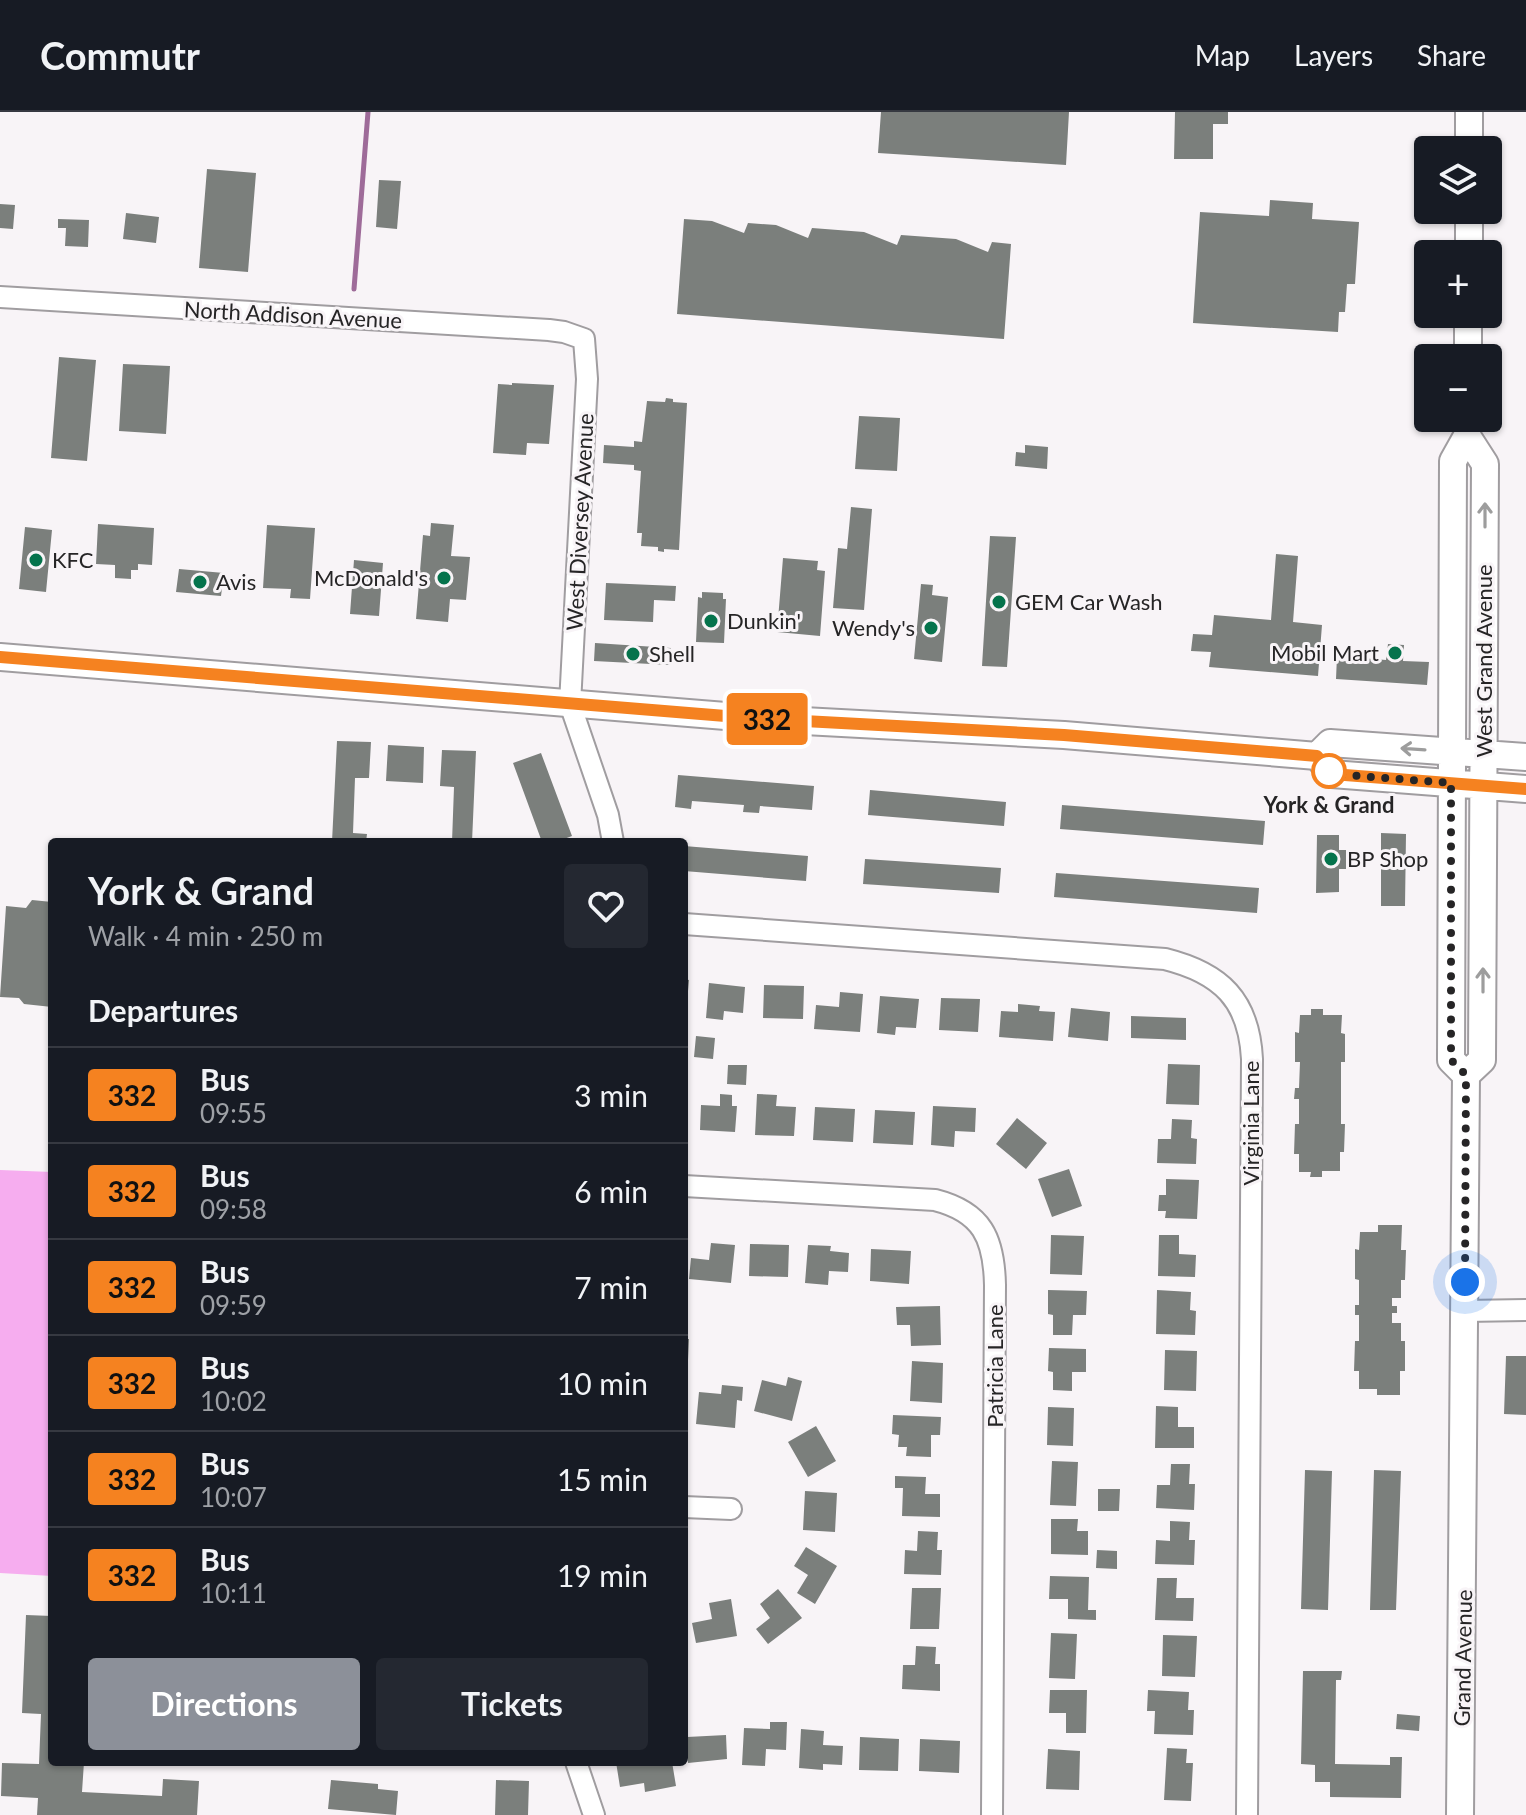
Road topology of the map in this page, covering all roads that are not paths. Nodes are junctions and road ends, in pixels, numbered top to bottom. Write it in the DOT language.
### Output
graph roads {
  1 [pos="1469,112"];
  2 [pos="1469,136"];
  3 [pos="0,297"];
  4 [pos="584,339"];
  5 [pos="1466,432"];
  6 [pos="1470,432"];
  7 [pos="0,657"];
  8 [pos="570,704"];
  9 [pos="1451,752"];
  10 [pos="1484,754"];
  11 [pos="1317,756"];
  12 [pos="1526,757"];
  13 [pos="1451,783"];
  14 [pos="1484,786"];
  15 [pos="1526,789"];
  16 [pos="612,838"];
  17 [pos="688,924"];
  18 [pos="1466,1075"];
  19 [pos="688,1186"];
  20 [pos="1526,1310"];
  21 [pos="1465,1311"];
  22 [pos="688,1507"];
  23 [pos="731,1509"];
  24 [pos="577,1766"];
  25 [pos="594,1815"];
  26 [pos="992,1815"];
  27 [pos="1247,1815"];
  28 [pos="1460,1815"];
  1 -- 2 [label="main road"];
  3 -- 4 [label="street, North Addison Avenue"];
  4 -- 8 [label="street, West Diversey Avenue"];
  5 -- 9 [label="main road, West Grand Avenue"];
  10 -- 6 [label="main road, West Grand Avenue, one-way"];
  7 -- 8 [label="main road"];
  8 -- 11 [label="main road"];
  8 -- 16 [label="street"];
  9 -- 10 [label="main road"];
  9 -- 11 [label="main road, one-way"];
  9 -- 13 [label="main road, West Grand Avenue"];
  10 -- 12 [label="main road"];
  10 -- 14 [label="main road, West Grand Avenue"];
  11 -- 13 [label="main road"];
  13 -- 14 [label="main road"];
  13 -- 18 [label="main road, West Grand Avenue"];
  14 -- 15 [label="main road"];
  18 -- 14 [label="main road, West Grand Avenue, one-way"];
  17 -- 27 [label="street, Virginia Lane"];
  18 -- 21 [label="main road, Grand Avenue"];
  19 -- 26 [label="street, Patricia Lane"];
  20 -- 21 [label="street"];
  21 -- 28 [label="main road, Grand Avenue"];
  22 -- 23 [label="street"];
  24 -- 25 [label="street"];
}
